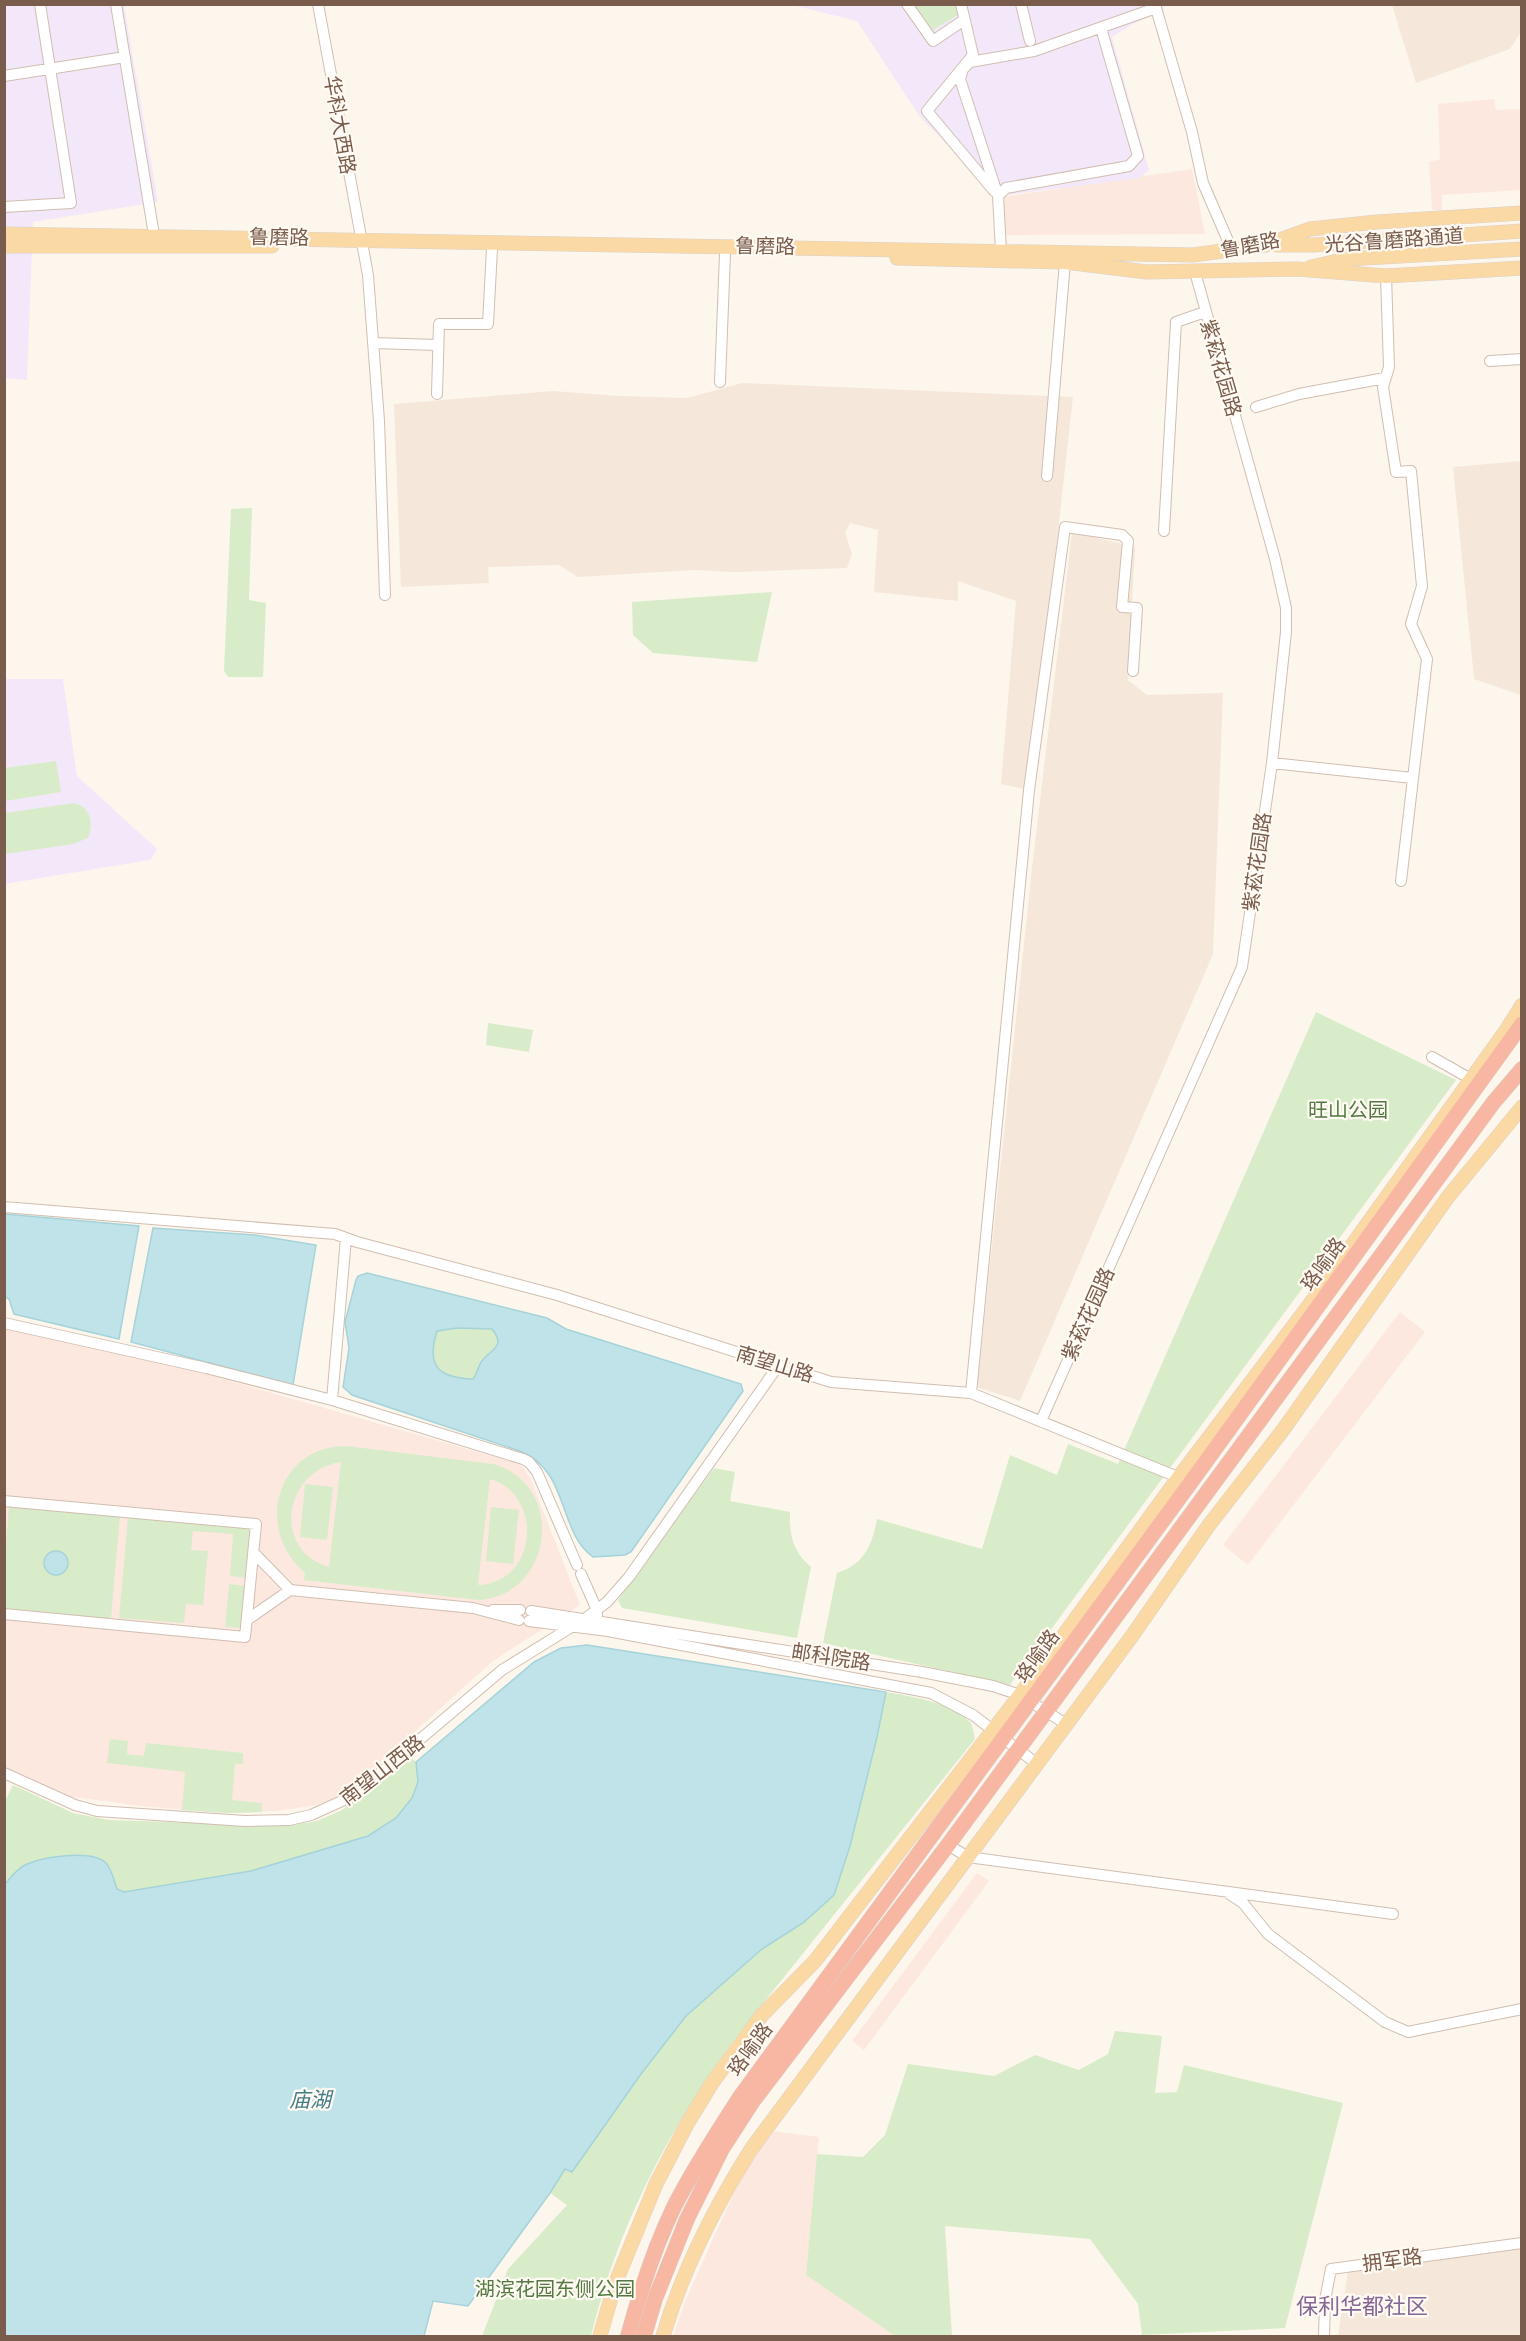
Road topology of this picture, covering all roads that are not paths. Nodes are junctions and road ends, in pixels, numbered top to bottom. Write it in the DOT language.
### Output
graph roads {
  1 [pos="40,4"];
  2 [pos="116,4"];
  3 [pos="318,4"];
  4 [pos="907,4"];
  5 [pos="961,4"];
  6 [pos="1021,4"];
  7 [pos="1156,6"];
  8 [pos="964,20"];
  9 [pos="1101,28"];
  10 [pos="1030,40"];
  11 [pos="125,57"];
  12 [pos="50,69"];
  13 [pos="4,76"];
  14 [pos="999,196"];
  15 [pos="4,207"];
  16 [pos="1521,213"];
  17 [pos="1521,231"];
  18 [pos="4,234"];
  19 [pos="154,235"];
  20 [pos="361,242"];
  21 [pos="1266,245"];
  22 [pos="4,246"];
  23 [pos="492,249"];
  24 [pos="1521,249"];
  25 [pos="1001,250"];
  26 [pos="1232,250"];
  27 [pos="725,254"];
  28 [pos="1065,262"];
  29 [pos="1521,268"];
  30 [pos="1297,269"];
  31 [pos="1195,272"];
  32 [pos="1386,276"];
  33 [pos="1205,312"];
  34 [pos="374,344"];
  35 [pos="438,345"];
  36 [pos="1521,359"];
  37 [pos="1490,361"];
  38 [pos="1385,378"];
  39 [pos="720,382"];
  40 [pos="437,394"];
  41 [pos="1256,407"];
  42 [pos="1047,476"];
  43 [pos="1164,531"];
  44 [pos="385,595"];
  45 [pos="1133,671"];
  46 [pos="1272,763"];
  47 [pos="1413,778"];
  48 [pos="1401,881"];
  49 [pos="1521,1005"];
  50 [pos="1520,1028"];
  51 [pos="1432,1057"];
  52 [pos="1521,1069"];
  53 [pos="1475,1082"];
  54 [pos="1521,1107"];
  55 [pos="4,1207"];
  56 [pos="352,1240"];
  57 [pos="4,1323"];
  58 [pos="778,1366"];
  59 [pos="970,1393"];
  60 [pos="332,1400"];
  61 [pos="1041,1421"];
  62 [pos="1185,1480"];
  63 [pos="4,1502"];
  64 [pos="254,1553"];
  65 [pos="290,1590"];
  66 [pos="4,1614"];
  67 [pos="525,1615"];
  68 [pos="595,1619"];
  69 [pos="247,1620"];
  70 [pos="572,1626"];
  71 [pos="1025,1698"];
  72 [pos="1046,1711"];
  73 [pos="1066,1724"];
  74 [pos="998,1734"];
  75 [pos="1018,1749"];
  76 [pos="1037,1764"];
  77 [pos="4,1773"];
  78 [pos="948,1845"];
  79 [pos="968,1857"];
  80 [pos="1227,1892"];
  81 [pos="1393,1914"];
  82 [pos="1521,2009"];
  83 [pos="1521,2243"];
  84 [pos="600,2337"];
  85 [pos="628,2337"];
  86 [pos="644,2337"];
  87 [pos="663,2337"];
  88 [pos="1324,2337"];
  1 -- 12 [label="street"];
  2 -- 11 [label="street"];
  3 -- 20 [label="street, 华科大西路"];
  4 -- 8 [label="street"];
  5 -- 8 [label="street"];
  6 -- 10 [label="street"];
  7 -- 9 [label="street"];
  7 -- 26 [label="street"];
  8 -- 14 [label="street"];
  9 -- 14 [label="street"];
  9 -- 14 [label="street"];
  11 -- 12 [label="street"];
  11 -- 19 [label="street"];
  12 -- 13 [label="street"];
  12 -- 15 [label="street"];
  14 -- 25 [label="street"];
  16 -- 21 [label="main road, 鲁磨路"];
  17 -- 21 [label="main road, 光谷鲁磨路通道"];
  18 -- 19 [label="main road, 鲁磨路"];
  19 -- 20 [label="main road, 鲁磨路"];
  20 -- 22 [label="main road, 鲁磨路"];
  20 -- 23 [label="main road, 鲁磨路"];
  20 -- 25 [label="main road, 鲁磨路"];
  20 -- 34 [label="street, 华科大西路"];
  21 -- 26 [label="main road, 鲁磨路"];
  23 -- 27 [label="main road, 鲁磨路"];
  23 -- 35 [label="street"];
  24 -- 30 [label="main road, 光谷鲁磨路通道"];
  25 -- 26 [label="main road, 鲁磨路"];
  27 -- 28 [label="main road, 鲁磨路"];
  27 -- 39 [label="street"];
  28 -- 31 [label="main road, 鲁磨路"];
  28 -- 42 [label="street"];
  29 -- 32 [label="main road, 鲁磨路"];
  30 -- 31 [label="main road, 鲁磨路"];
  30 -- 32 [label="main road, 鲁磨路"];
  31 -- 33 [label="street, 紫菘花园路"];
  32 -- 38 [label="street"];
  33 -- 43 [label="street"];
  33 -- 46 [label="street, 紫菘花园路"];
  34 -- 35 [label="street"];
  34 -- 44 [label="street, 华科大西路"];
  35 -- 40 [label="street"];
  36 -- 37 [label="street"];
  38 -- 41 [label="street"];
  38 -- 47 [label="street"];
  45 -- 59 [label="street"];
  46 -- 47 [label="street"];
  46 -- 61 [label="street, 紫菘花园路"];
  47 -- 48 [label="street"];
  49 -- 53 [label="main road"];
  50 -- 53 [label="highway, 珞喻路"];
  51 -- 53 [label="street"];
  52 -- 72 [label="highway, 珞喻路"];
  53 -- 62 [label="highway, 珞喻路"];
  54 -- 73 [label="main road"];
  55 -- 56 [label="street, 南望山路"];
  56 -- 58 [label="street, 南望山路"];
  56 -- 60 [label="street"];
  57 -- 60 [label="street"];
  58 -- 59 [label="street, 南望山路"];
  58 -- 68 [label="street, 南望山西路"];
  59 -- 61 [label="street, 南望山路"];
  60 -- 68 [label="street"];
  61 -- 62 [label="street, 南望山路"];
  62 -- 71 [label="highway, 珞喻路"];
  63 -- 64 [label="street"];
  64 -- 65 [label="street"];
  64 -- 69 [label="street"];
  65 -- 67 [label="street"];
  65 -- 69 [label="street"];
  66 -- 69 [label="street"];
  67 -- 68 [label="street"];
  67 -- 70 [label="street"];
  68 -- 70 [label="street, 南望山西路"];
  68 -- 70 [label="street"];
  68 -- 71 [label="street, 邮科院路"];
  68 -- 74 [label="street"];
  70 -- 77 [label="street, 南望山西路"];
  71 -- 72 [label="street, 邮科院路"];
  71 -- 74 [label="highway, 珞喻路"];
  72 -- 73 [label="street, 邮科院路"];
  72 -- 75 [label="highway, 珞喻路"];
  73 -- 76 [label="main road"];
  74 -- 75 [label="street"];
  74 -- 84 [label="main road"];
  74 -- 85 [label="highway, 珞喻路"];
  75 -- 76 [label="street"];
  75 -- 78 [label="highway, 珞喻路"];
  76 -- 79 [label="main road"];
  78 -- 79 [label="street"];
  78 -- 86 [label="highway, 珞喻路"];
  79 -- 80 [label="street"];
  79 -- 87 [label="main road"];
  80 -- 81 [label="street"];
  80 -- 82 [label="street"];
  83 -- 88 [label="street, 拥军路"];
}
